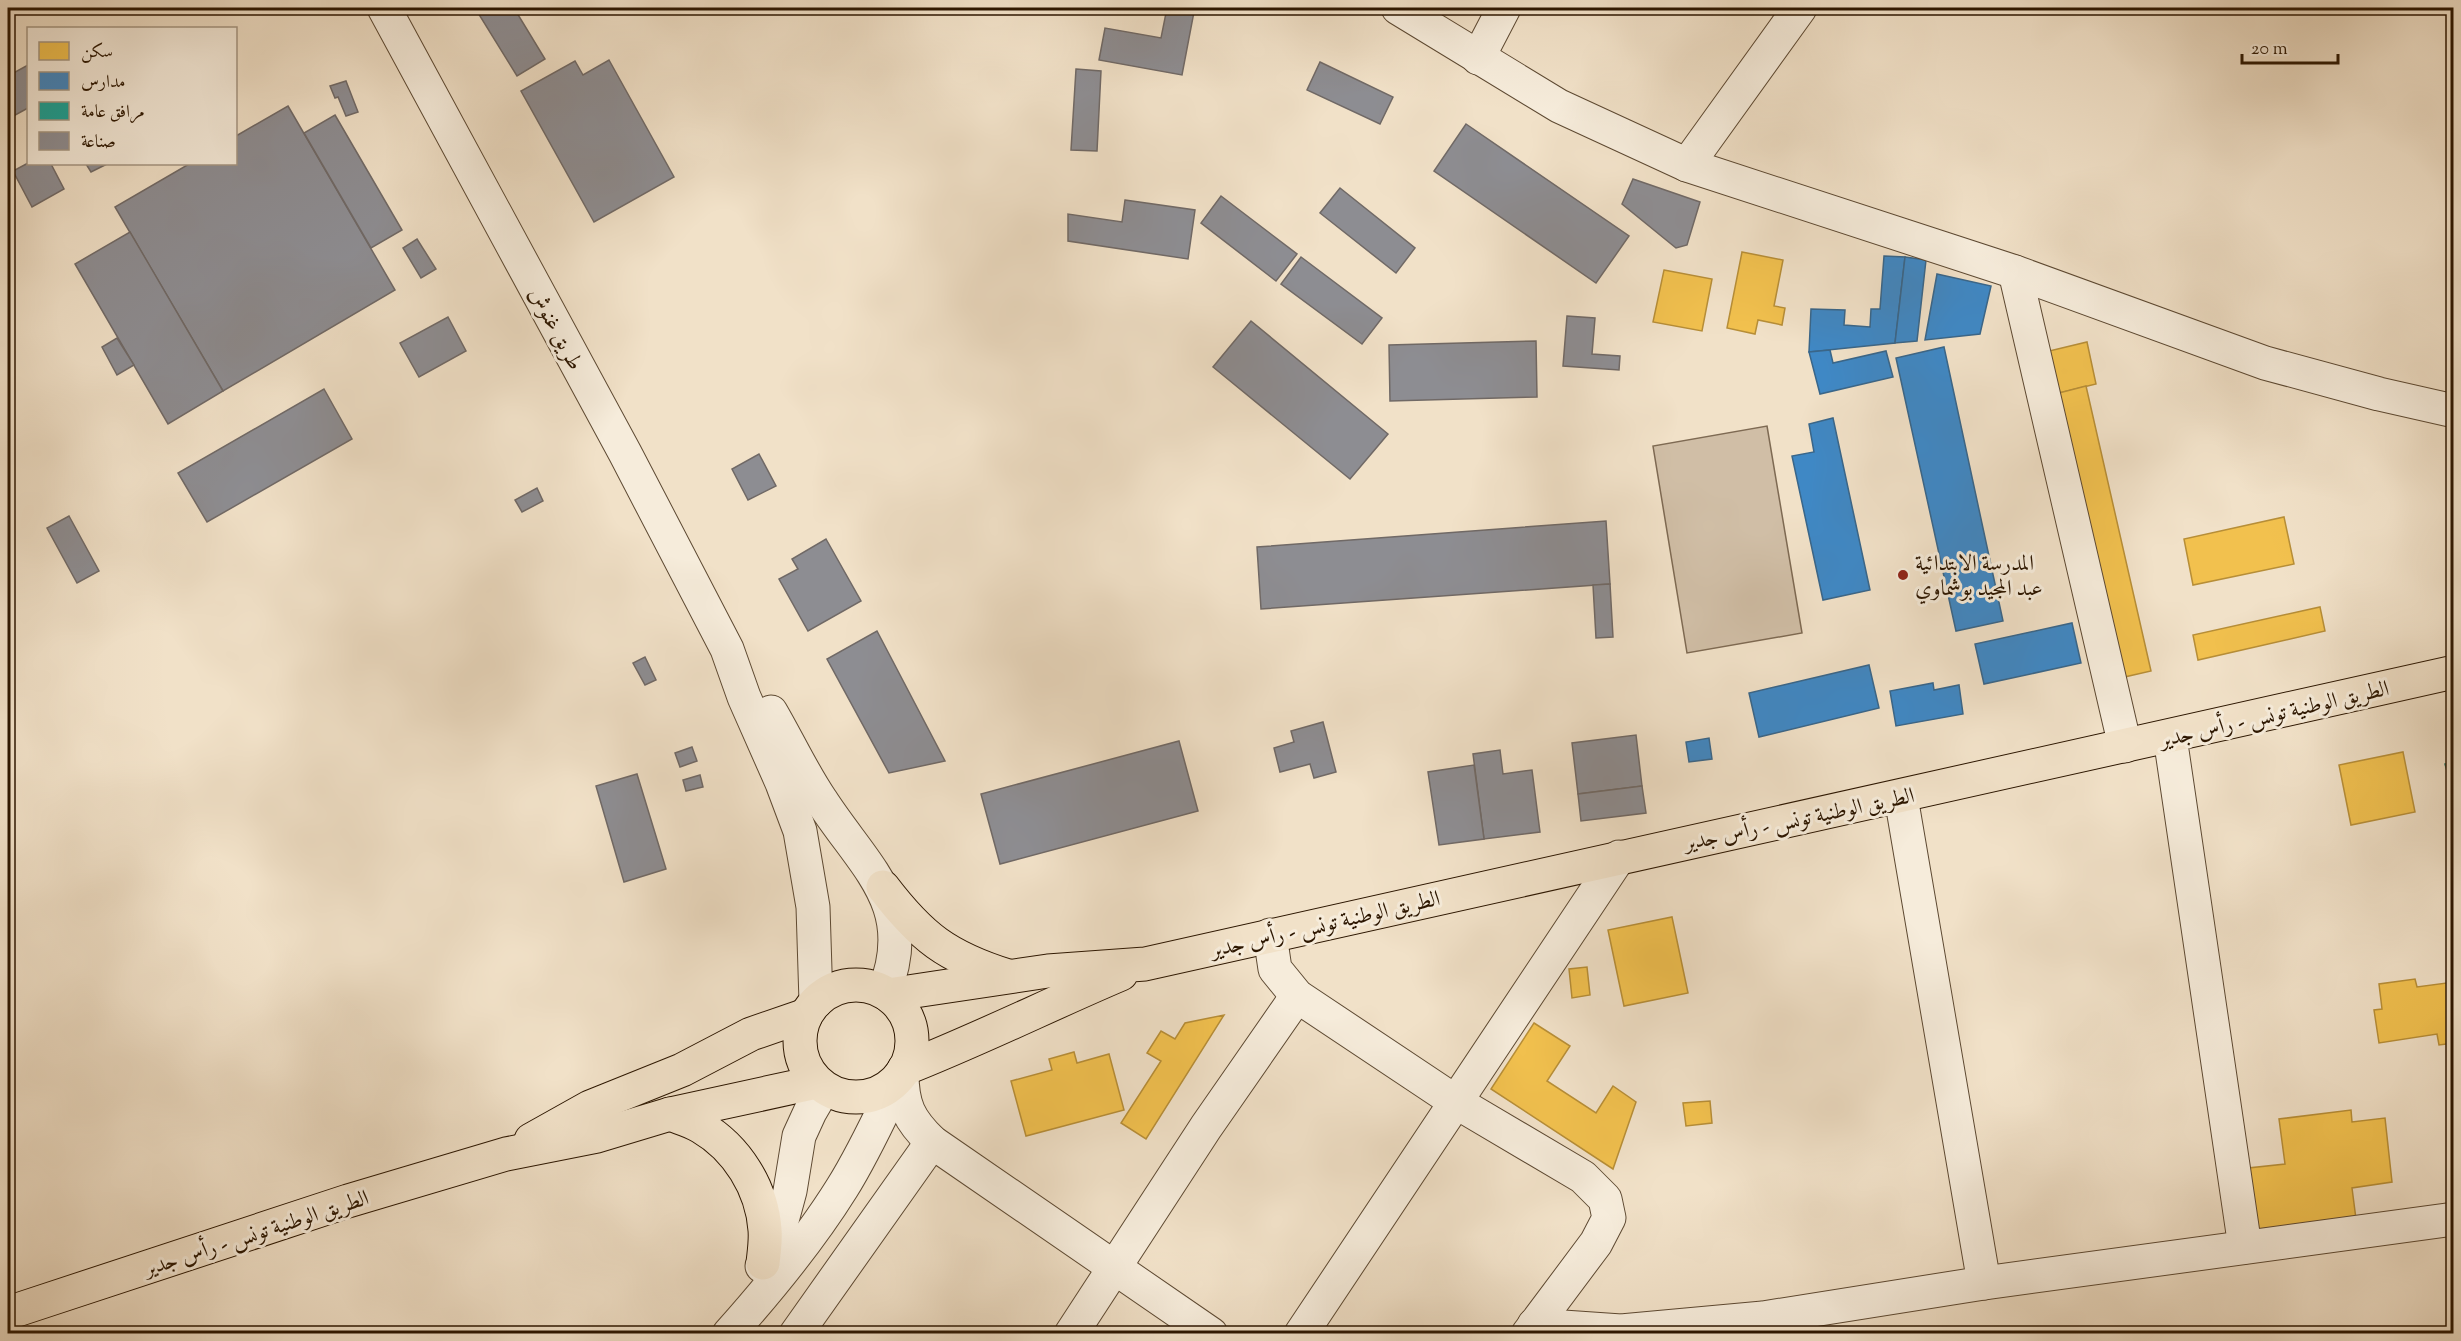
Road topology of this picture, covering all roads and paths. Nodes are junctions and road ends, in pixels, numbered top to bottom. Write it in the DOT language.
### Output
graph roads {
  1 [pos="384,8"];
  2 [pos="1398,8"];
  3 [pos="1504,8"];
  4 [pos="1800,8"];
  5 [pos="1478,58"];
  6 [pos="1687,165"];
  7 [pos="2015,272"];
  8 [pos="2454,411"];
  9 [pos="727,649"];
  10 [pos="2454,672"];
  11 [pos="2170,737"];
  12 [pos="2125,746"];
  13 [pos="1901,796"];
  14 [pos="1618,857"];
  15 [pos="883,887"];
  16 [pos="1270,935"];
  17 [pos="1145,964"];
  18 [pos="1012,978"];
  19 [pos="886,993"];
  20 [pos="1297,996"];
  21 [pos="811,1009"];
  22 [pos="902,1073"];
  23 [pos="820,1085"];
  24 [pos="1456,1102"];
  25 [pos="670,1114"];
  26 [pos="932,1142"];
  27 [pos="506,1155"];
  28 [pos="2454,1220"];
  29 [pos="2245,1247"];
  30 [pos="763,1263"];
  31 [pos="1115,1267"];
  32 [pos="1984,1283"];
  33 [pos="8,1313"];
  34 [pos="1531,1329"];
  35 [pos="728,1334"];
  36 [pos="796,1334"];
  37 [pos="1071,1334"];
  38 [pos="1211,1334"];
  39 [pos="1301,1334"];
  1 -- 9 [label="street, طريق غنوش"];
  2 -- 5 [label="street"];
  3 -- 5 [label="street"];
  4 -- 6 [label="street"];
  5 -- 6 [label="street"];
  6 -- 7 [label="street"];
  7 -- 8 [label="street"];
  7 -- 12 [label="street"];
  9 -- 15 [label="street"];
  9 -- 21 [label="street"];
  10 -- 11 [label="main road, الطريق الوطنية تونس - رأس جدير"];
  11 -- 12 [label="main road, الطريق الوطنية تونس - رأس جدير"];
  11 -- 29 [label="street"];
  12 -- 13 [label="main road, الطريق الوطنية تونس - رأس جدير"];
  13 -- 14 [label="main road, الطريق الوطنية تونس - رأس جدير"];
  13 -- 32 [label="street"];
  14 -- 16 [label="main road, الطريق الوطنية تونس - رأس جدير"];
  14 -- 24 [label="street"];
  15 -- 18 [label="main road"];
  15 -- 19 [label="street"];
  16 -- 17 [label="main road, الطريق الوطنية تونس - رأس جدير"];
  16 -- 20 [label="street"];
  17 -- 18 [label="main road, الطريق الوطنية تونس - رأس جدير"];
  17 -- 22 [label="main road, الطريق الوطنية تونس - رأس جدير"];
  18 -- 19 [label="main road, الطريق الوطنية تونس - رأس جدير"];
  19 -- 21 [label="main road"];
  19 -- 22 [label="main road"];
  20 -- 24 [label="street"];
  20 -- 31 [label="street"];
  21 -- 23 [label="main road"];
  21 -- 27 [label="main road, الطريق الوطنية تونس - رأس جدير"];
  22 -- 23 [label="main road"];
  22 -- 26 [label="street"];
  22 -- 35 [label="street"];
  23 -- 25 [label="main road, الطريق الوطنية تونس - رأس جدير"];
  23 -- 30 [label="street"];
  24 -- 34 [label="street"];
  24 -- 39 [label="street"];
  25 -- 27 [label="main road, الطريق الوطنية تونس - رأس جدير"];
  25 -- 30 [label="main road"];
  26 -- 31 [label="street"];
  26 -- 36 [label="street"];
  27 -- 33 [label="main road, الطريق الوطنية تونس - رأس جدير"];
  28 -- 29 [label="street"];
  29 -- 32 [label="street"];
  30 -- 35 [label="street"];
  31 -- 37 [label="street"];
  31 -- 38 [label="street"];
  32 -- 34 [label="street"];
}
